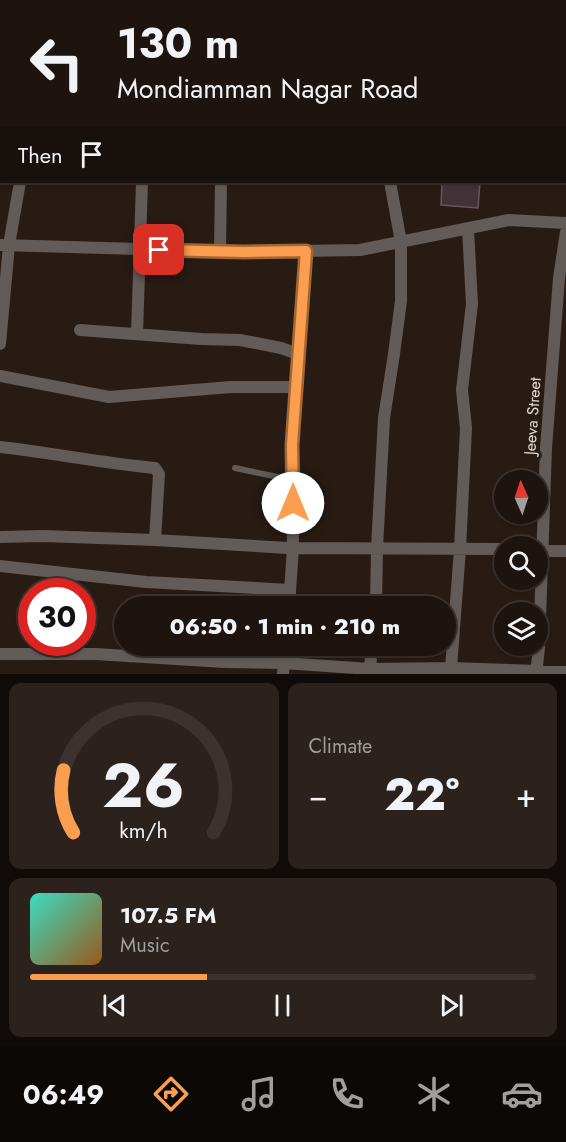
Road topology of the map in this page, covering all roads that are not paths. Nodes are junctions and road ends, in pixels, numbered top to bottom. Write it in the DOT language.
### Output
graph roads {
  1 [pos="20,183"];
  2 [pos="142,183"];
  3 [pos="221,183"];
  4 [pos="390,183"];
  5 [pos="566,223"];
  6 [pos="468,229"];
  7 [pos="566,232"];
  8 [pos="401,242"];
  9 [pos="4,245"];
  10 [pos="139,249"];
  11 [pos="306,251"];
  12 [pos="220,252"];
  13 [pos="80,330"];
  14 [pos="136,334"];
  15 [pos="0,344"];
  16 [pos="298,354"];
  17 [pos="0,376"];
  18 [pos="296,387"];
  19 [pos="0,447"];
  20 [pos="235,468"];
  21 [pos="292,480"];
  22 [pos="541,536"];
  23 [pos="0,537"];
  24 [pos="155,540"];
  25 [pos="293,548"];
  26 [pos="377,548"];
  27 [pos="460,549"];
  28 [pos="494,549"];
  29 [pos="548,551"];
  30 [pos="566,552"];
  31 [pos="0,566"];
  32 [pos="290,590"];
  33 [pos="539,590"];
  34 [pos="290,596"];
  35 [pos="376,596"];
  36 [pos="0,654"];
  37 [pos="371,656"];
  38 [pos="452,668"];
  39 [pos="283,669"];
  40 [pos="370,669"];
  41 [pos="566,672"];
  42 [pos="536,673"];
  1 -- 9 [label="street"];
  2 -- 10 [label="street"];
  3 -- 12 [label="street"];
  4 -- 8 [label="street"];
  5 -- 6 [label="street"];
  6 -- 8 [label="street"];
  6 -- 27 [label="street"];
  7 -- 22 [label="street, Jeeva Street"];
  8 -- 11 [label="street"];
  8 -- 26 [label="street"];
  9 -- 10 [label="street"];
  9 -- 15 [label="street"];
  10 -- 12 [label="street"];
  10 -- 14 [label="street"];
  11 -- 12 [label="street"];
  11 -- 16 [label="street"];
  13 -- 14 [label="street"];
  14 -- 16 [label="street"];
  16 -- 18 [label="street"];
  17 -- 18 [label="street"];
  18 -- 21 [label="street"];
  19 -- 24 [label="street"];
  20 -- 21 [label="lane"];
  21 -- 25 [label="street"];
  23 -- 24 [label="street"];
  24 -- 25 [label="street"];
  25 -- 26 [label="street"];
  25 -- 32 [label="street"];
  26 -- 27 [label="street"];
  26 -- 35 [label="street"];
  27 -- 28 [label="street"];
  27 -- 38 [label="street"];
  29 -- 30 [label="street"];
  31 -- 32 [label="street"];
  32 -- 34 [label="street"];
  33 -- 42 [label="street, Jeeva Street"];
  36 -- 39 [label="street"];
  37 -- 40 [label="street"];
  38 -- 40 [label="street"];
  38 -- 42 [label="street"];
  39 -- 40 [label="street"];
  41 -- 42 [label="street"];
}
